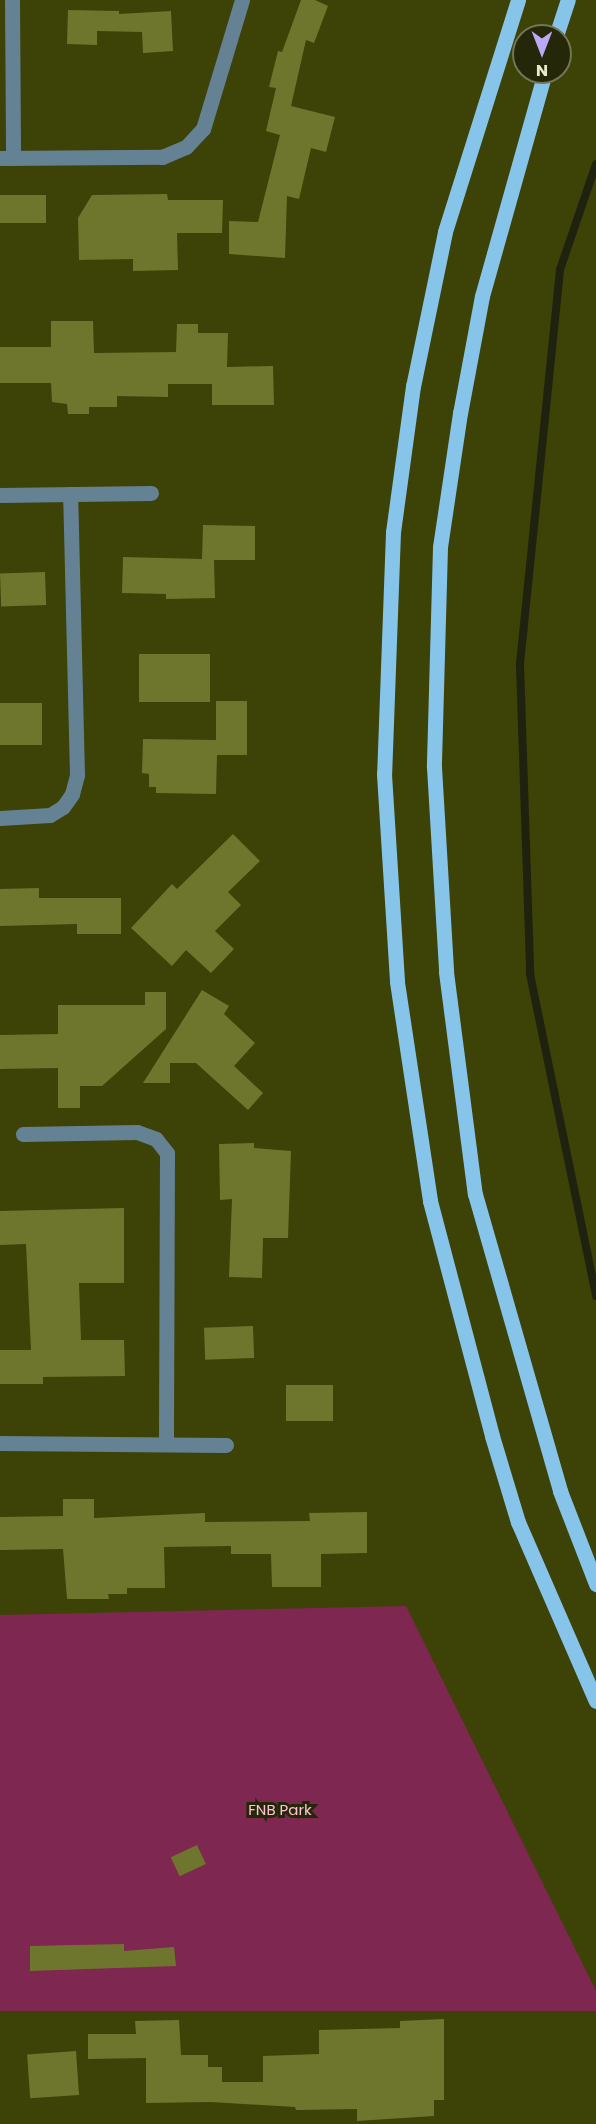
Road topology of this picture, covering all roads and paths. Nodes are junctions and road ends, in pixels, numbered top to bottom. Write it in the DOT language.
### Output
graph roads {
  1 [pos="12,0"];
  2 [pos="242,0"];
  3 [pos="518,0"];
  4 [pos="568,0"];
  5 [pos="560,24"];
  6 [pos="542,84"];
  7 [pos="6,158"];
  8 [pos="151,493"];
  9 [pos="70,494"];
  10 [pos="0,495"];
  11 [pos="0,818"];
  12 [pos="23,1134"];
  13 [pos="166,1442"];
  14 [pos="0,1443"];
  15 [pos="226,1445"];
  16 [pos="596,1584"];
  17 [pos="596,1701"];
  1 -- 7 [label="street"];
  2 -- 7 [label="street"];
  3 -- 17 [label="main road"];
  4 -- 5 [label="main road"];
  6 -- 16 [label="main road"];
  8 -- 9 [label="street"];
  9 -- 10 [label="street"];
  9 -- 11 [label="street"];
  12 -- 13 [label="street"];
  13 -- 14 [label="street"];
  13 -- 15 [label="street"];
}
